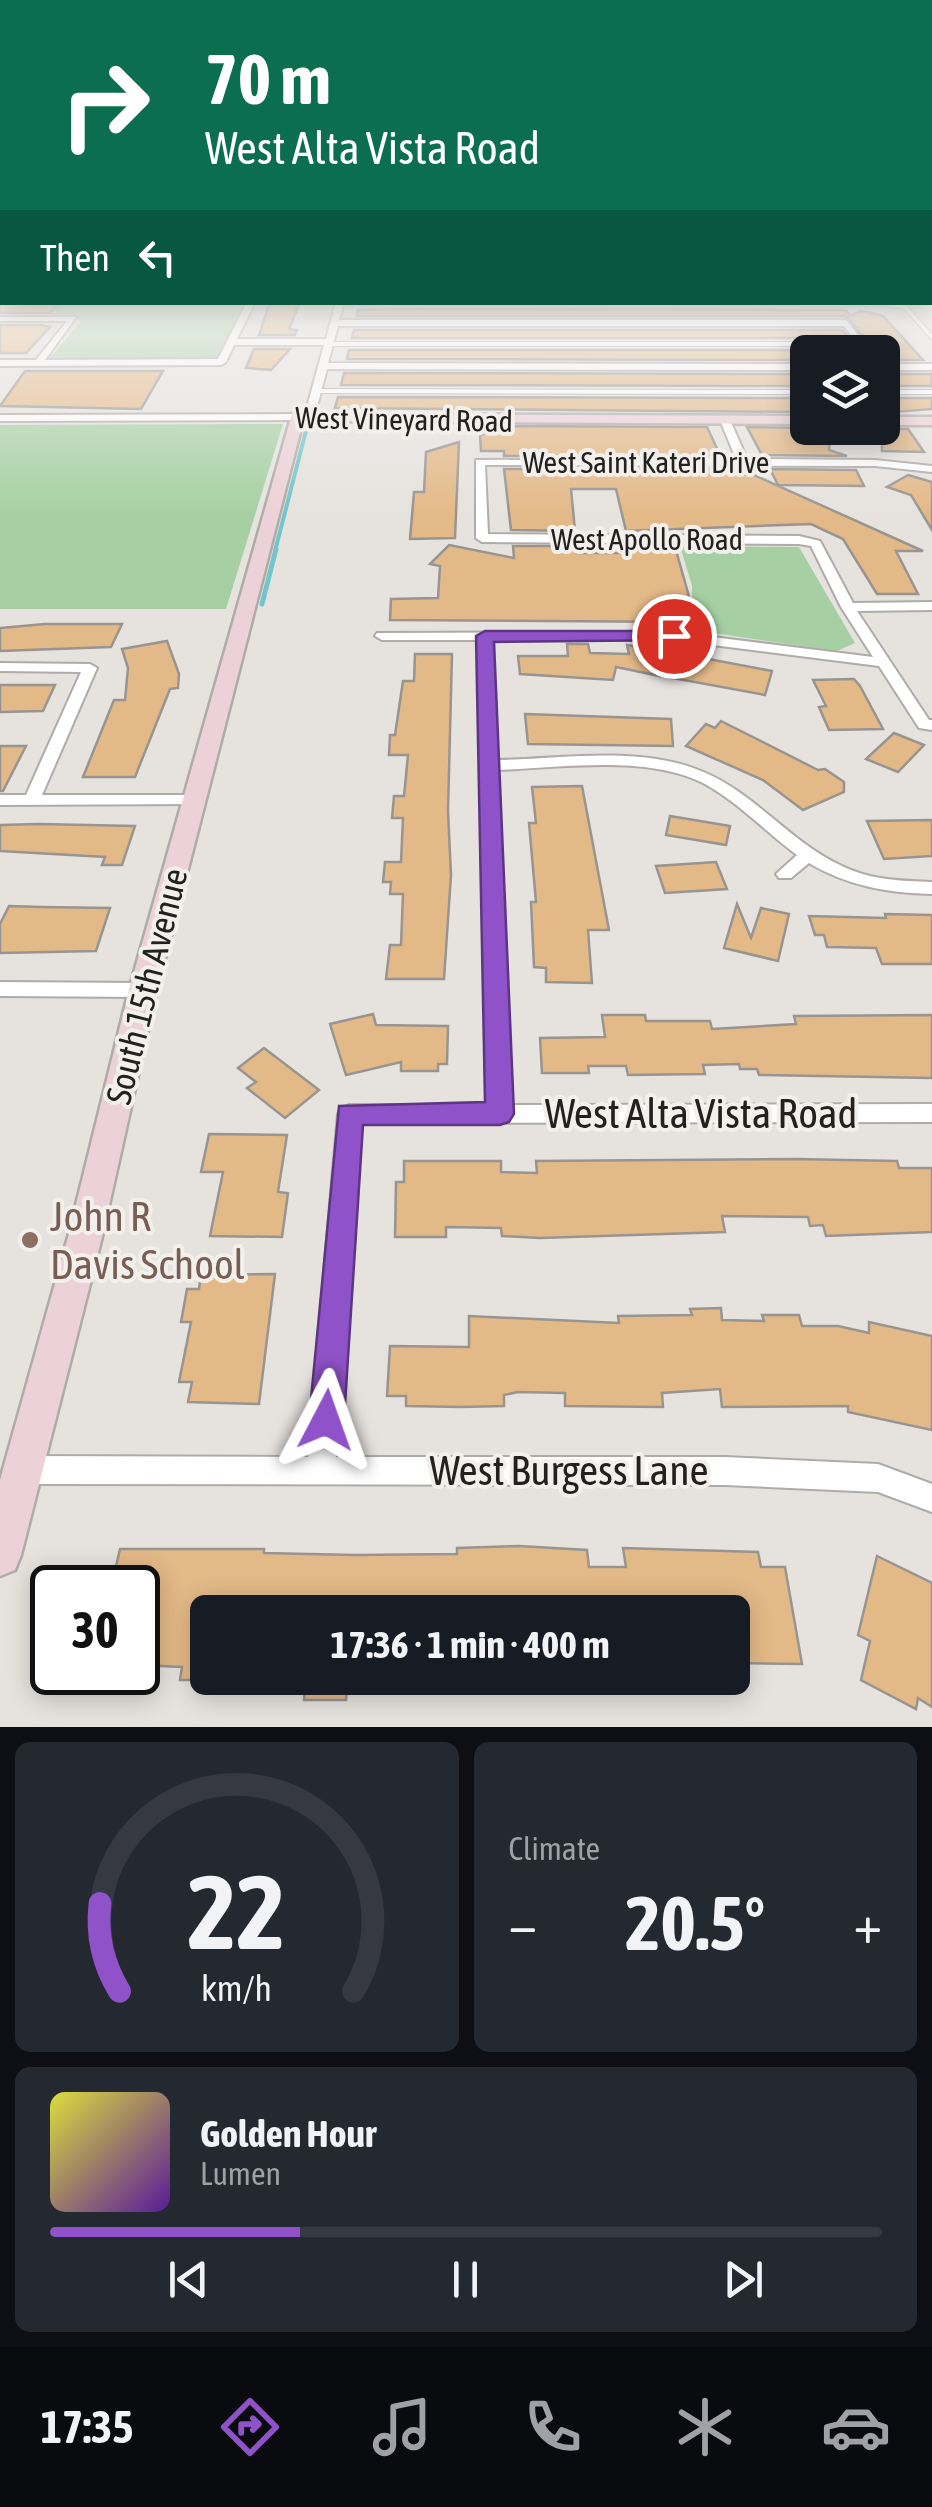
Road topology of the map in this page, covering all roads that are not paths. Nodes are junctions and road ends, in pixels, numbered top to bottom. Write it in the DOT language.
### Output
graph roads {
  1 [pos="45,354"];
  2 [pos="226,354"];
  3 [pos="326,354"];
  4 [pos="0,363"];
  5 [pos="38,363"];
  6 [pos="322,366"];
  7 [pos="790,367"];
  8 [pos="900,367"];
  9 [pos="932,367"];
  10 [pos="316,391"];
  11 [pos="790,392"];
  12 [pos="900,392"];
  13 [pos="932,392"];
  14 [pos="0,418"];
  15 [pos="303,418"];
  16 [pos="724,420"];
  17 [pos="790,420"];
  18 [pos="900,420"];
  19 [pos="932,420"];
  20 [pos="743,463"];
  21 [pos="932,469"];
  22 [pos="482,538"];
  23 [pos="848,606"];
  24 [pos="932,606"];
  25 [pos="382,636"];
  26 [pos="485,636"];
  27 [pos="883,662"];
  28 [pos="0,667"];
  29 [pos="928,725"];
  30 [pos="489,765"];
  31 [pos="0,800"];
  32 [pos="32,800"];
  33 [pos="194,800"];
  34 [pos="810,854"];
  35 [pos="785,874"];
  36 [pos="932,888"];
  37 [pos="0,989"];
  38 [pos="143,990"];
  39 [pos="932,1113"];
  40 [pos="500,1114"];
  41 [pos="321,1469"];
  42 [pos="23,1470"];
  43 [pos="932,1498"];
  44 [pos="0,1556"];
  1 -- 5 [label="street"];
  2 -- 5 [label="street"];
  3 -- 6 [label="street, South 15th Avenue"];
  4 -- 5 [label="street"];
  6 -- 7 [label="street"];
  6 -- 10 [label="street, South 15th Avenue"];
  8 -- 9 [label="street"];
  10 -- 11 [label="lane"];
  10 -- 15 [label="street, South 15th Avenue"];
  12 -- 13 [label="lane"];
  14 -- 15 [label="street, West Vineyard Road"];
  15 -- 16 [label="street, West Vineyard Road"];
  15 -- 33 [label="street, South 15th Avenue"];
  16 -- 17 [label="street, West Vineyard Road"];
  16 -- 20 [label="street"];
  18 -- 19 [label="street"];
  20 -- 21 [label="street, West Saint Kateri Drive"];
  20 -- 22 [label="street, West Saint Kateri Drive"];
  22 -- 23 [label="street, West Apollo Road"];
  23 -- 24 [label="street"];
  23 -- 27 [label="street"];
  25 -- 26 [label="street"];
  26 -- 27 [label="street"];
  26 -- 30 [label="street"];
  27 -- 29 [label="street"];
  28 -- 32 [label="street"];
  30 -- 34 [label="street"];
  30 -- 40 [label="street"];
  31 -- 32 [label="street"];
  32 -- 33 [label="street"];
  33 -- 38 [label="street, South 15th Avenue"];
  34 -- 35 [label="street"];
  34 -- 36 [label="street"];
  37 -- 38 [label="street"];
  38 -- 42 [label="street, South 15th Avenue"];
  39 -- 40 [label="street, West Alta Vista Road"];
  40 -- 41 [label="street, West Alta Vista Road"];
  41 -- 42 [label="street, West Burgess Lane"];
  41 -- 43 [label="street, West Burgess Lane"];
  42 -- 44 [label="street, South 15th Avenue"];
}
